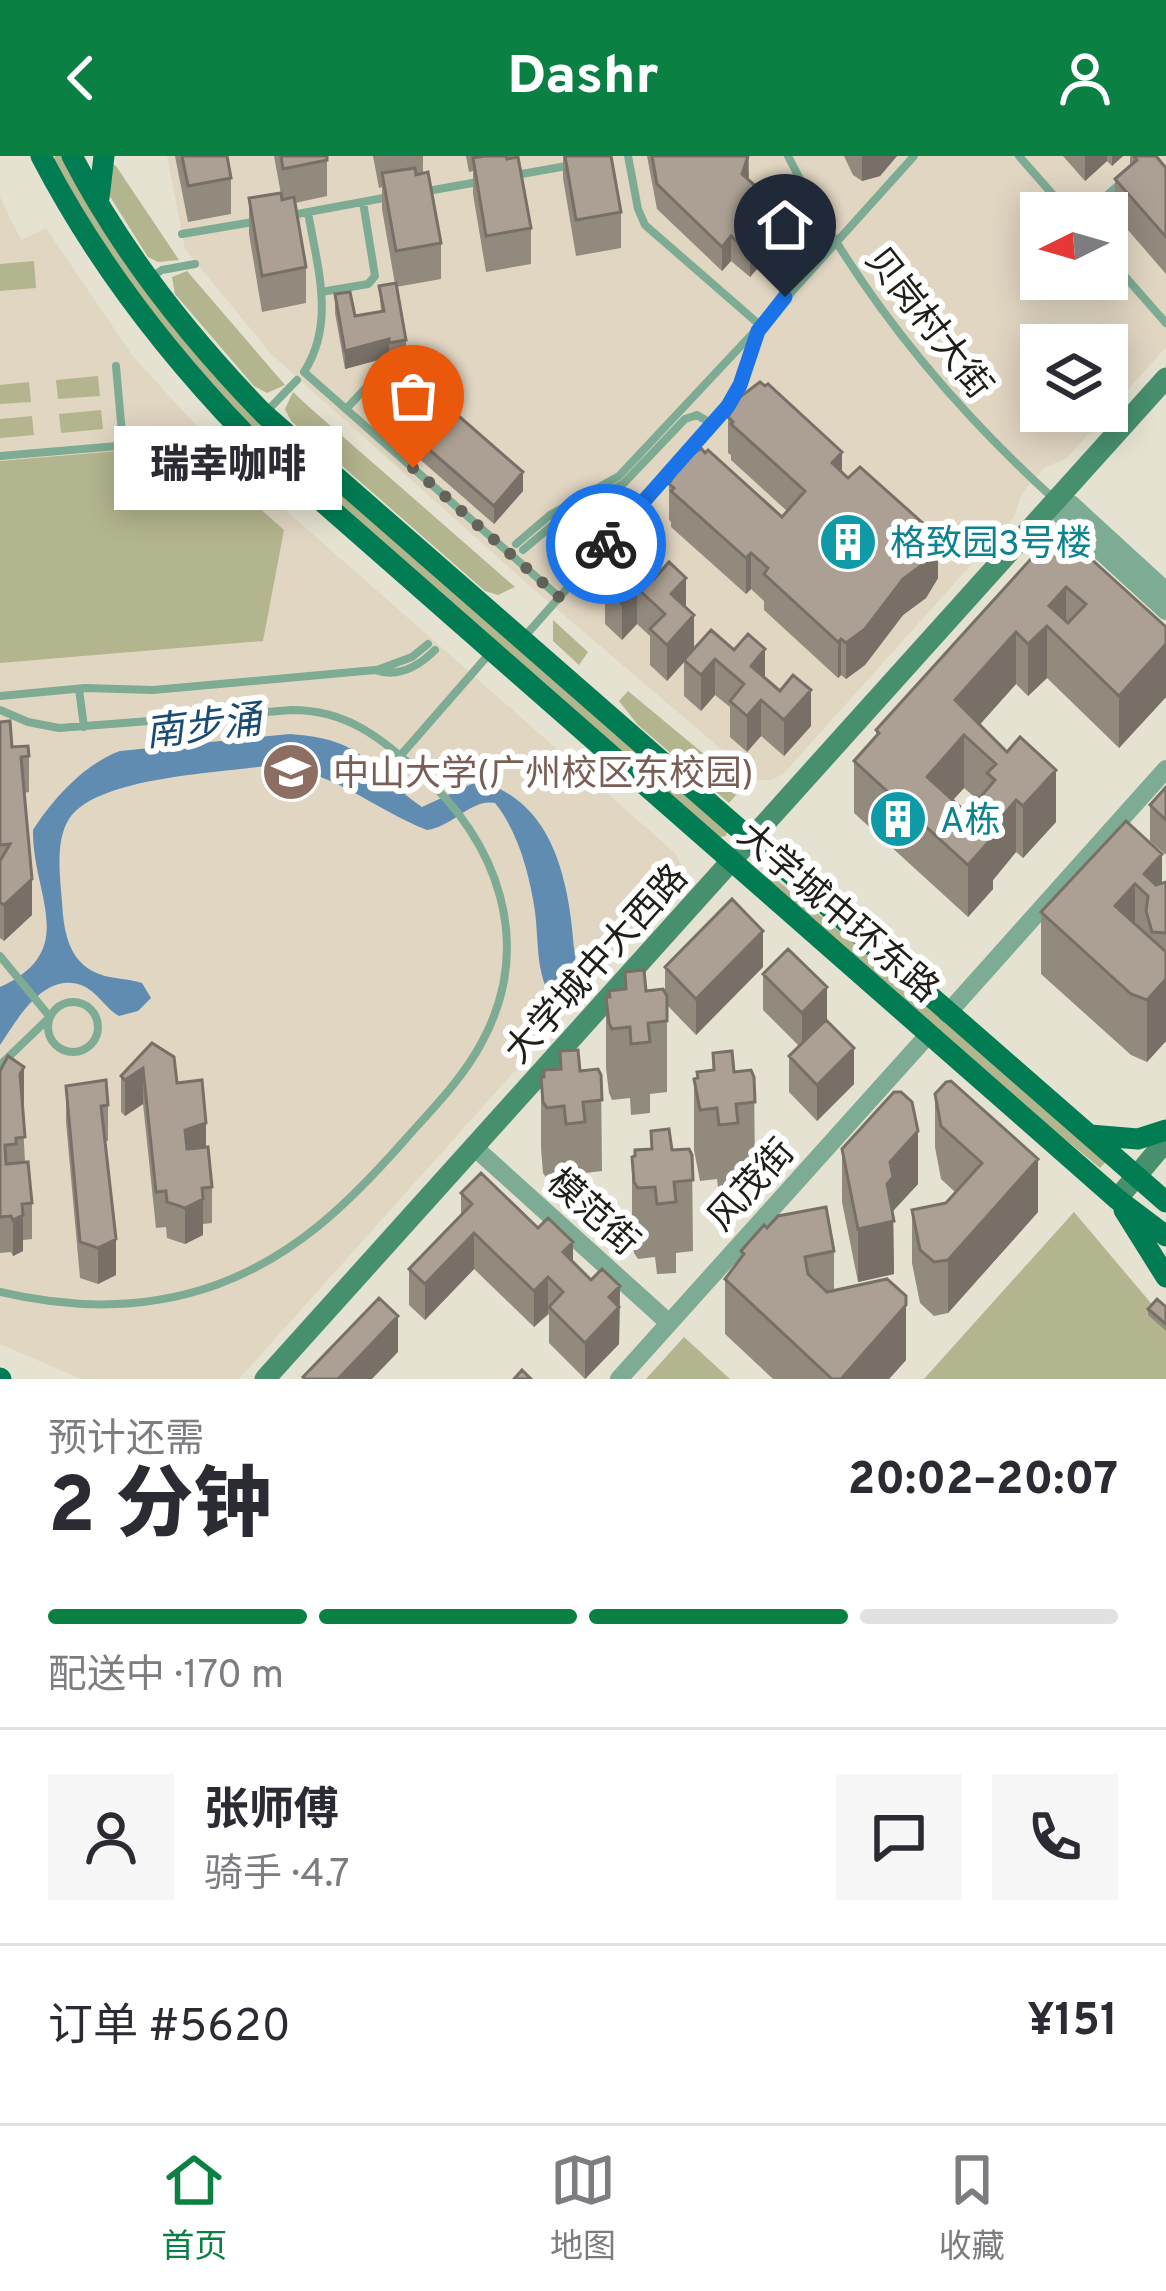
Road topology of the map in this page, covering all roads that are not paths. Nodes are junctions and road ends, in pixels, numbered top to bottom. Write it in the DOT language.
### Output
graph roads {
  1 [pos="41,156"];
  2 [pos="73,156"];
  3 [pos="104,156"];
  4 [pos="628,156"];
  5 [pos="788,156"];
  6 [pos="914,156"];
  7 [pos="1019,156"];
  8 [pos="574,164"];
  9 [pos="1132,173"];
  10 [pos="504,177"];
  11 [pos="481,181"];
  12 [pos="1051,192"];
  13 [pos="1111,192"];
  14 [pos="363,202"];
  15 [pos="100,205"];
  16 [pos="308,212"];
  17 [pos="287,216"];
  18 [pos="266,220"];
  19 [pos="182,235"];
  20 [pos="835,241"];
  21 [pos="195,264"];
  22 [pos="148,279"];
  23 [pos="1128,280"];
  24 [pos="322,292"];
  25 [pos="1166,323"];
  26 [pos="760,326"];
  27 [pos="116,366"];
  28 [pos="377,376"];
  29 [pos="1166,378"];
  30 [pos="297,380"];
  31 [pos="1166,398"];
  32 [pos="346,409"];
  33 [pos="265,414"];
  34 [pos="712,424"];
  35 [pos="155,438"];
  36 [pos="123,446"];
  37 [pos="0,456"];
  38 [pos="1063,506"];
  39 [pos="1166,591"];
  40 [pos="559,597"];
  41 [pos="1166,610"];
  42 [pos="521,640"];
  43 [pos="431,647"];
  44 [pos="491,652"];
  45 [pos="79,689"];
  46 [pos="0,695"];
  47 [pos="0,710"];
  48 [pos="84,728"];
  49 [pos="400,755"];
  50 [pos="1166,770"];
  51 [pos="754,845"];
  52 [pos="736,865"];
  53 [pos="0,956"];
  54 [pos="947,1014"];
  55 [pos="50,1017"];
  56 [pos="929,1034"];
  57 [pos="0,1065"];
  58 [pos="1166,1130"];
  59 [pos="1087,1132"];
  60 [pos="1166,1142"];
  61 [pos="479,1151"];
  62 [pos="1137,1177"];
  63 [pos="1118,1199"];
  64 [pos="1166,1202"];
  65 [pos="1166,1236"];
  66 [pos="1166,1277"];
  67 [pos="0,1292"];
  68 [pos="669,1324"];
  69 [pos="265,1379"];
  70 [pos="283,1379"];
  71 [pos="619,1379"];
  1 -- 44 [label="main road, 大学城中环东路"];
  2 -- 15 [label="main road, 大学城中环东路"];
  3 -- 15 [label="main road"];
  4 -- 26 [label="lane"];
  5 -- 20 [label="lane, 贝岗村大街"];
  6 -- 20 [label="lane"];
  7 -- 12 [label="lane"];
  8 -- 10 [label="lane"];
  9 -- 13 [label="lane"];
  11 -- 14 [label="lane"];
  14 -- 16 [label="lane"];
  14 -- 24 [label="lane"];
  15 -- 22 [label="main road, 大学城中环东路"];
  16 -- 17 [label="lane"];
  16 -- 24 [label="lane"];
  18 -- 19 [label="lane"];
  20 -- 26 [label="lane"];
  20 -- 38 [label="lane, 贝岗村大街"];
  21 -- 22 [label="lane"];
  22 -- 33 [label="main road, 大学城中环东路"];
  23 -- 25 [label="lane"];
  24 -- 32 [label="lane"];
  26 -- 34 [label="lane"];
  26 -- 34 [label="lane"];
  27 -- 36 [label="lane"];
  28 -- 32 [label="lane"];
  29 -- 38 [label="main road, 大学城中大西路"];
  30 -- 33 [label="lane"];
  31 -- 38 [label="main road, 大学城中大西路"];
  32 -- 40 [label="lane"];
  33 -- 42 [label="main road, 大学城中环东路"];
  34 -- 40 [label="lane"];
  35 -- 36 [label="lane"];
  36 -- 37 [label="lane"];
  38 -- 39 [label="street"];
  38 -- 41 [label="street"];
  38 -- 51 [label="main road, 大学城中大西路"];
  40 -- 42 [label="lane"];
  42 -- 51 [label="main road, 大学城中环东路"];
  43 -- 45 [label="lane"];
  44 -- 49 [label="lane"];
  44 -- 52 [label="main road, 大学城中环东路"];
  45 -- 46 [label="lane"];
  45 -- 48 [label="lane"];
  47 -- 48 [label="lane"];
  48 -- 49 [label="lane"];
  49 -- 67 [label="lane"];
  50 -- 54 [label="street"];
  51 -- 52 [label="main road, 大学城中大西路"];
  51 -- 54 [label="main road, 大学城中环东路"];
  52 -- 56 [label="main road, 大学城中环东路"];
  52 -- 61 [label="main road, 大学城中大西路"];
  53 -- 55 [label="lane"];
  54 -- 59 [label="main road, 大学城中环东路"];
  55 -- 55 [label="lane"];
  55 -- 57 [label="lane"];
  56 -- 63 [label="main road, 大学城中环东路"];
  56 -- 68 [label="street, 风茂街"];
  58 -- 59 [label="main road"];
  59 -- 62 [label="main road, 大学城中环东路"];
  60 -- 62 [label="main road"];
  61 -- 68 [label="street, 模范街"];
  61 -- 69 [label="main road, 大学城中大西路"];
  61 -- 70 [label="main road, 大学城中大西路"];
  62 -- 63 [label="main road"];
  62 -- 64 [label="main road, 大学城中环东路"];
  63 -- 65 [label="main road, 大学城中环东路"];
  63 -- 66 [label="main road"];
  68 -- 71 [label="street, 风茂街"];
}
